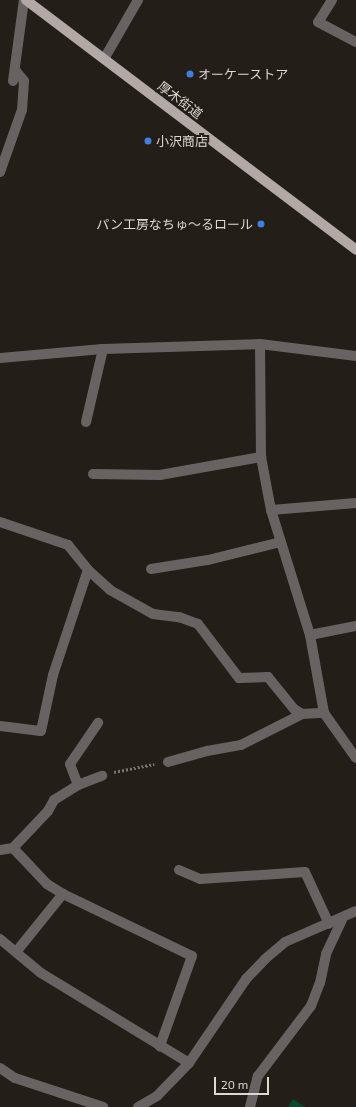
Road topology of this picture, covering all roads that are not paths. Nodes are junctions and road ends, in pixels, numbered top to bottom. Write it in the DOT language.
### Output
graph roads {
  1 [pos="25,0"];
  2 [pos="138,0"];
  3 [pos="332,0"];
  4 [pos="356,42"];
  5 [pos="104,59"];
  6 [pos="15,70"];
  7 [pos="13,81"];
  8 [pos="0,172"];
  9 [pos="356,250"];
  10 [pos="260,344"];
  11 [pos="103,349"];
  12 [pos="356,356"];
  13 [pos="0,358"];
  14 [pos="86,422"];
  15 [pos="260,457"];
  16 [pos="93,474"];
  17 [pos="356,503"];
  18 [pos="271,510"];
  19 [pos="0,522"];
  20 [pos="281,542"];
  21 [pos="88,570"];
  22 [pos="151,570"];
  23 [pos="356,626"];
  24 [pos="310,636"];
  25 [pos="324,713"];
  26 [pos="302,714"];
  27 [pos="98,723"];
  28 [pos="0,726"];
  29 [pos="356,758"];
  30 [pos="168,762"];
  31 [pos="102,776"];
  32 [pos="78,785"];
  33 [pos="13,848"];
  34 [pos="0,850"];
  35 [pos="179,870"];
  36 [pos="63,894"];
  37 [pos="356,911"];
  38 [pos="342,919"];
  39 [pos="330,924"];
  40 [pos="0,938"];
  41 [pos="16,952"];
  42 [pos="160,1046"];
  43 [pos="189,1063"];
  44 [pos="0,1068"];
  45 [pos="103,1107"];
  46 [pos="138,1107"];
  47 [pos="250,1107"];
  1 -- 5 [label="main road, 厚木街道"];
  1 -- 6 [label="street"];
  2 -- 5 [label="street"];
  3 -- 4 [label="street"];
  5 -- 9 [label="main road, 厚木街道"];
  6 -- 7 [label="street"];
  6 -- 8 [label="street"];
  10 -- 11 [label="street"];
  10 -- 12 [label="street"];
  10 -- 15 [label="street"];
  11 -- 13 [label="street"];
  11 -- 14 [label="street"];
  15 -- 16 [label="street"];
  15 -- 18 [label="street"];
  17 -- 18 [label="street"];
  18 -- 20 [label="street"];
  19 -- 21 [label="street"];
  20 -- 22 [label="street"];
  20 -- 24 [label="street"];
  21 -- 26 [label="street"];
  21 -- 28 [label="street"];
  23 -- 24 [label="street"];
  24 -- 25 [label="street"];
  25 -- 26 [label="street"];
  25 -- 29 [label="street"];
  26 -- 30 [label="street"];
  27 -- 32 [label="street"];
  31 -- 32 [label="street"];
  32 -- 33 [label="street"];
  33 -- 34 [label="street"];
  33 -- 36 [label="street"];
  35 -- 39 [label="street"];
  36 -- 41 [label="street"];
  36 -- 42 [label="street"];
  37 -- 38 [label="street"];
  38 -- 39 [label="street"];
  38 -- 47 [label="street"];
  39 -- 43 [label="street"];
  40 -- 41 [label="street"];
  41 -- 42 [label="street"];
  42 -- 43 [label="street"];
  43 -- 46 [label="street"];
  44 -- 45 [label="street"];
}
